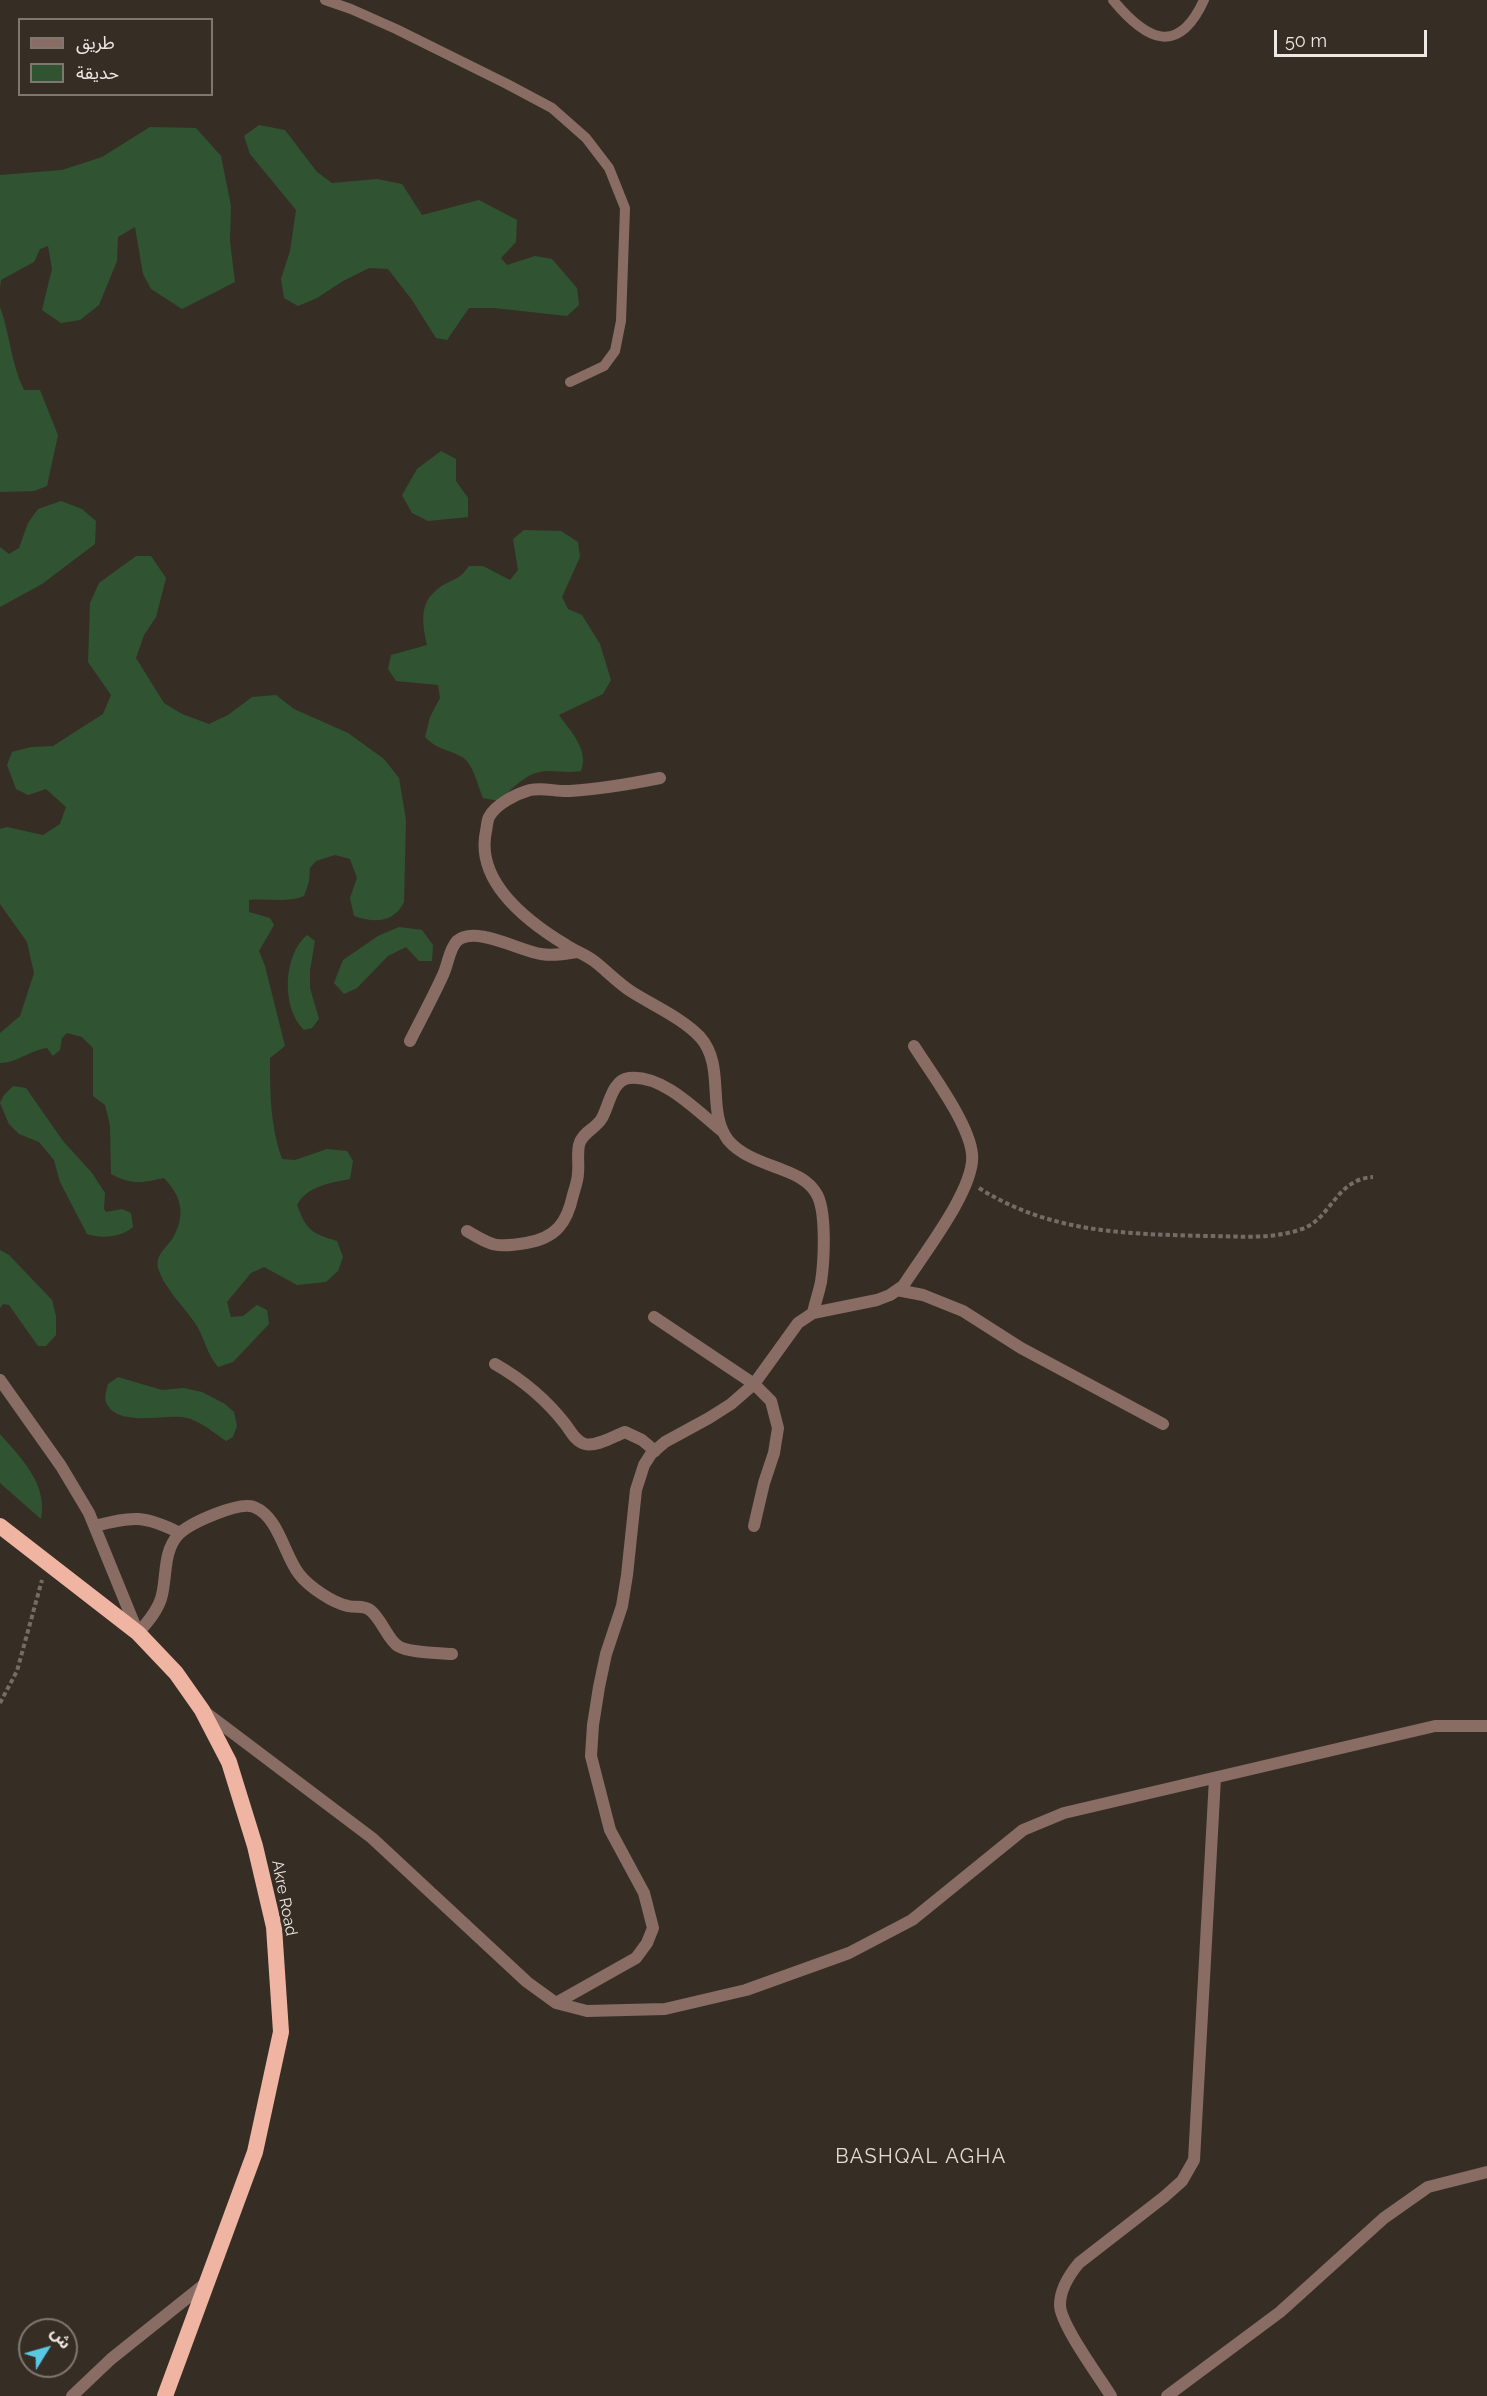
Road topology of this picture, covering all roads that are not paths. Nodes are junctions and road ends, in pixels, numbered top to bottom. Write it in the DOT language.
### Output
graph roads {
  1 [pos="325,0"];
  2 [pos="1113,0"];
  3 [pos="1204,0"];
  4 [pos="570,382"];
  5 [pos="660,778"];
  6 [pos="577,952"];
  7 [pos="410,1041"];
  8 [pos="914,1046"];
  9 [pos="723,1132"];
  10 [pos="467,1231"];
  11 [pos="897,1290"];
  12 [pos="813,1313"];
  13 [pos="654,1317"];
  14 [pos="495,1364"];
  15 [pos="0,1380"];
  16 [pos="754,1384"];
  17 [pos="1163,1424"];
  18 [pos="655,1451"];
  19 [pos="0,1526"];
  20 [pos="95,1526"];
  21 [pos="754,1526"];
  22 [pos="180,1533"];
  23 [pos="138,1633"];
  24 [pos="452,1654"];
  25 [pos="201,1710"];
  26 [pos="1487,1726"];
  27 [pos="1215,1778"];
  28 [pos="556,2002"];
  29 [pos="1487,2172"];
  30 [pos="207,2283"];
  31 [pos="72,2396"];
  32 [pos="165,2396"];
  33 [pos="1111,2396"];
  34 [pos="1167,2396"];
  1 -- 4 [label="lane"];
  2 -- 3 [label="lane"];
  5 -- 6 [label="street"];
  6 -- 7 [label="street"];
  6 -- 9 [label="street"];
  8 -- 11 [label="street"];
  9 -- 10 [label="street"];
  9 -- 12 [label="street"];
  11 -- 12 [label="street"];
  11 -- 17 [label="street"];
  12 -- 16 [label="street"];
  13 -- 16 [label="street"];
  14 -- 18 [label="street"];
  15 -- 20 [label="street"];
  16 -- 18 [label="street"];
  16 -- 21 [label="street"];
  18 -- 28 [label="street"];
  19 -- 23 [label="highway, Akre Road"];
  20 -- 22 [label="street"];
  20 -- 23 [label="street"];
  22 -- 23 [label="street"];
  22 -- 24 [label="street"];
  23 -- 25 [label="highway, Akre Road"];
  25 -- 28 [label="street"];
  25 -- 30 [label="highway, Akre Road"];
  26 -- 27 [label="street"];
  27 -- 28 [label="street"];
  27 -- 33 [label="street"];
  29 -- 34 [label="street"];
  30 -- 31 [label="street"];
  30 -- 32 [label="highway, Akre Road"];
}
